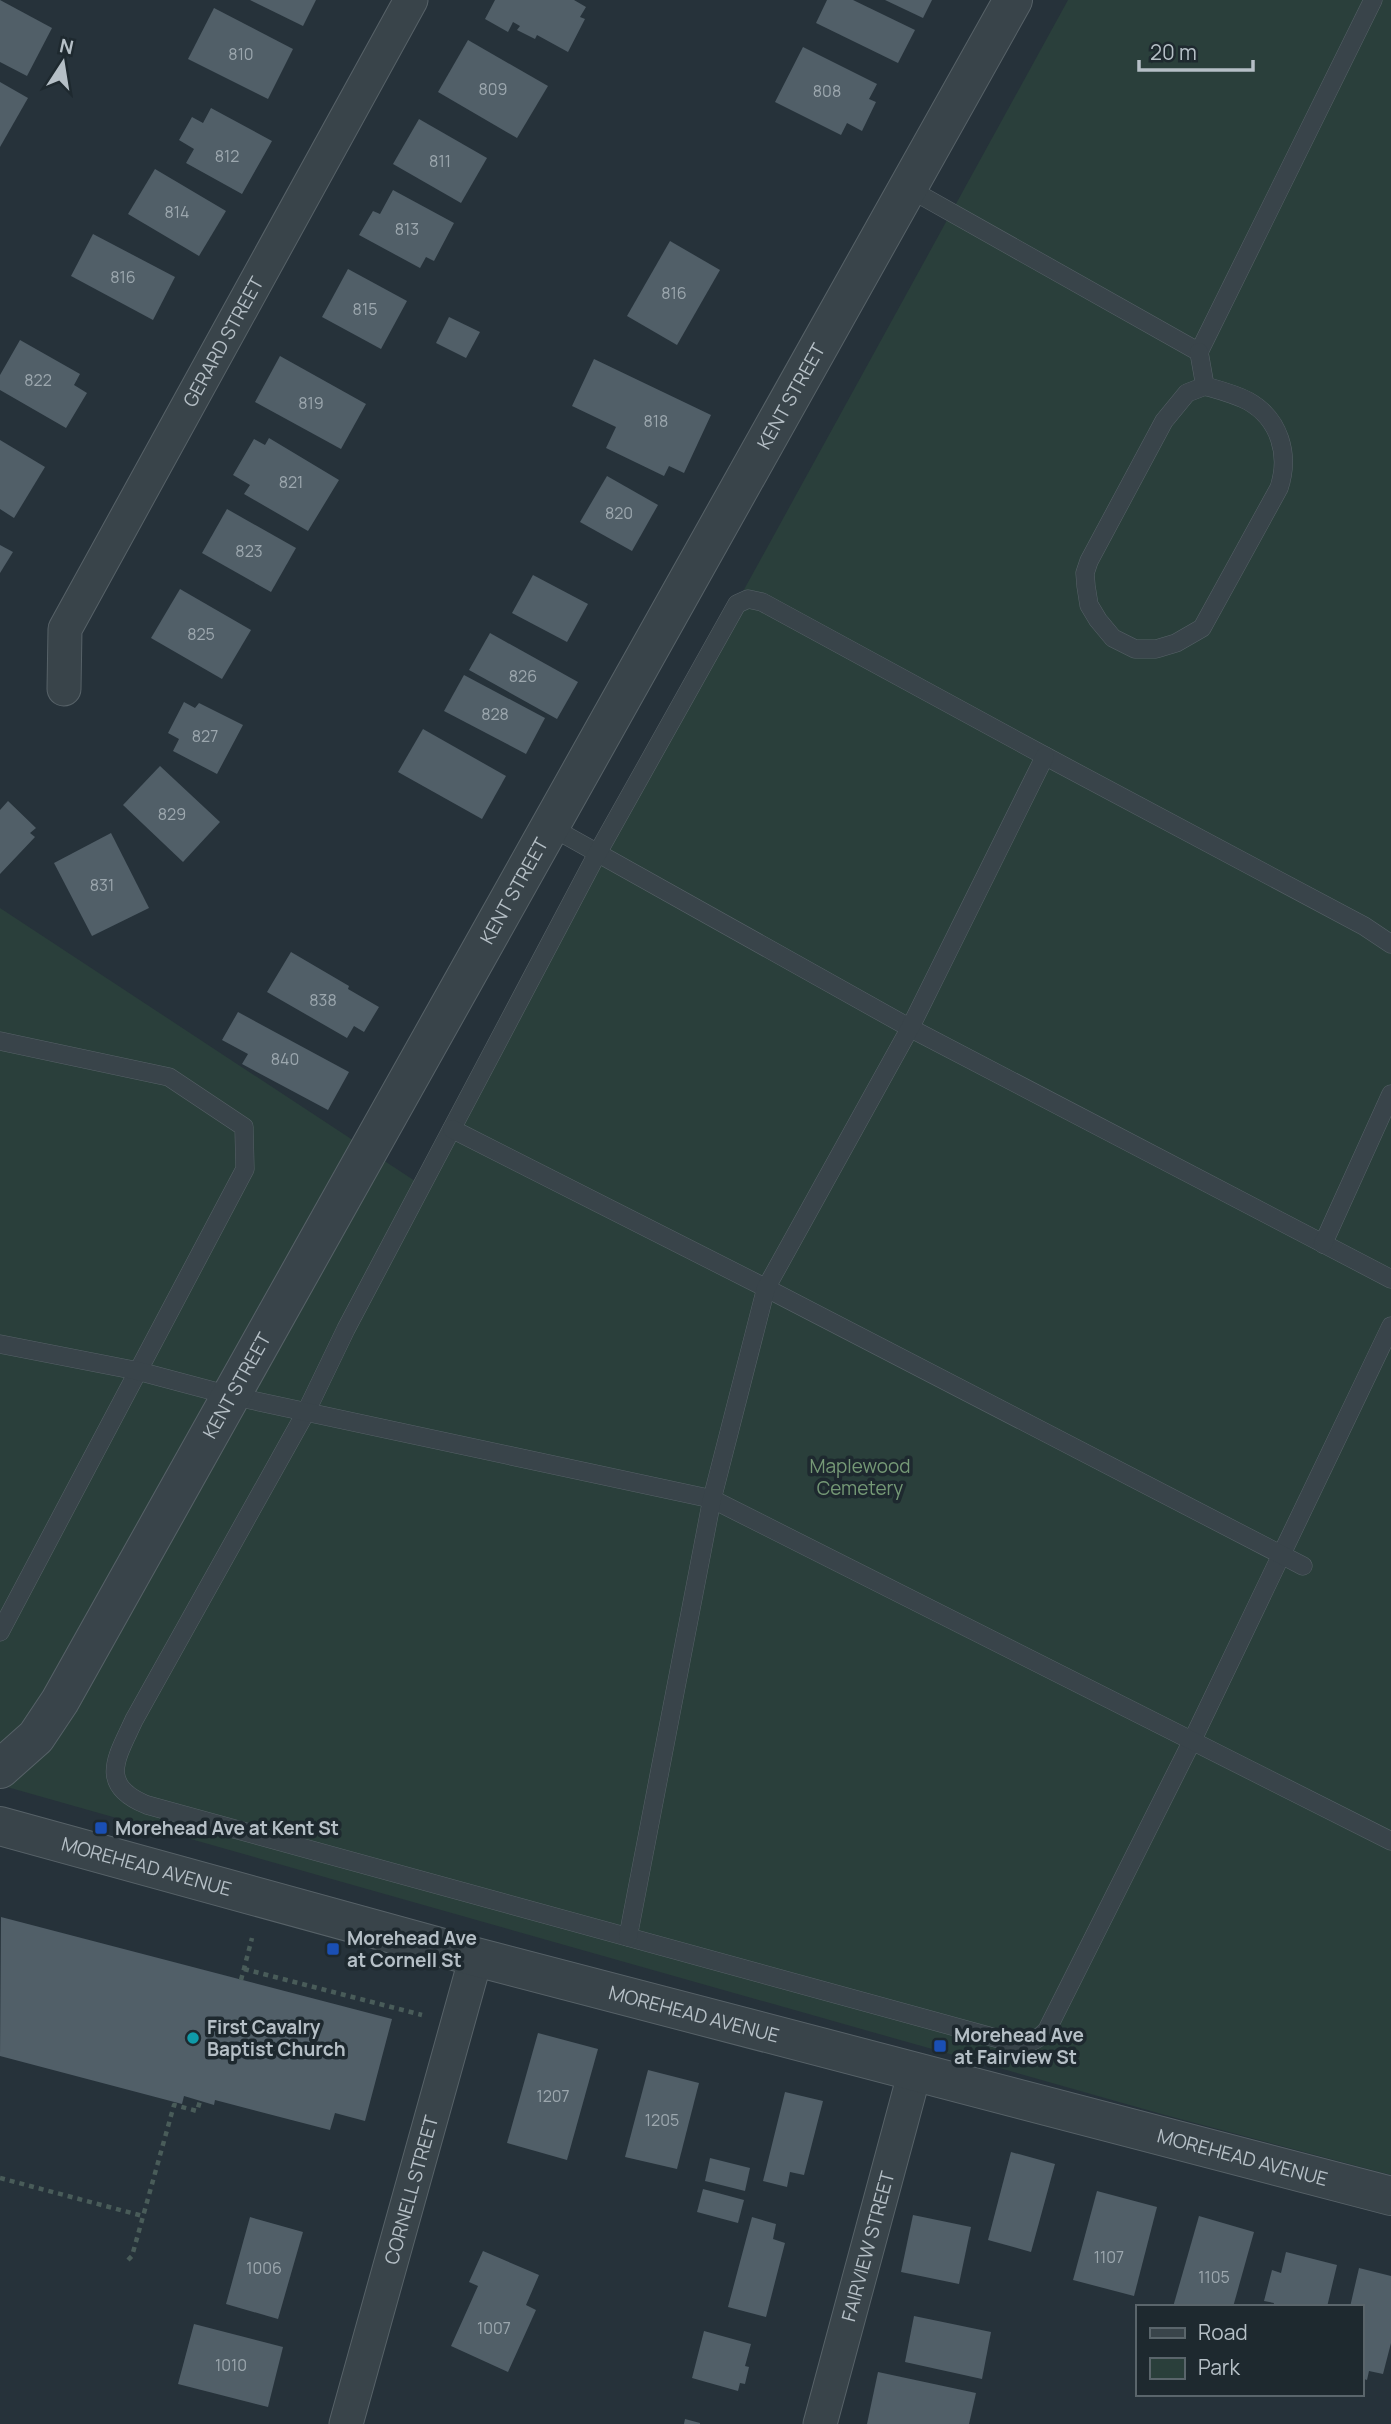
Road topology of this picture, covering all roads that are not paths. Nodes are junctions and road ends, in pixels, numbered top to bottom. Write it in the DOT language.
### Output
graph roads {
  1 [pos="411,0"];
  2 [pos="1013,0"];
  3 [pos="1373,0"];
  4 [pos="908,188"];
  5 [pos="1199,352"];
  6 [pos="1205,386"];
  7 [pos="64,689"];
  8 [pos="1045,756"];
  9 [pos="551,827"];
  10 [pos="597,854"];
  11 [pos="1391,944"];
  12 [pos="909,1028"];
  13 [pos="0,1041"];
  14 [pos="1391,1094"];
  15 [pos="452,1129"];
  16 [pos="1323,1244"];
  17 [pos="1391,1279"];
  18 [pos="766,1288"];
  19 [pos="1391,1326"];
  20 [pos="0,1344"];
  21 [pos="138,1371"];
  22 [pos="232,1396"];
  23 [pos="306,1412"];
  24 [pos="712,1499"];
  25 [pos="1282,1555"];
  26 [pos="1303,1566"];
  27 [pos="0,1632"];
  28 [pos="1192,1741"];
  29 [pos="0,1769"];
  30 [pos="0,1826"];
  31 [pos="1391,1841"];
  32 [pos="628,1937"];
  33 [pos="475,1956"];
  34 [pos="915,2071"];
  35 [pos="1391,2196"];
  36 [pos="346,2424"];
  37 [pos="820,2424"];
  1 -- 7 [label="street, GERARD STREET"];
  2 -- 4 [label="street, KENT STREET"];
  3 -- 5 [label="lane"];
  4 -- 5 [label="lane"];
  4 -- 9 [label="street, KENT STREET"];
  5 -- 6 [label="lane"];
  6 -- 6 [label="lane"];
  8 -- 10 [label="lane"];
  8 -- 11 [label="lane"];
  8 -- 12 [label="lane"];
  9 -- 10 [label="lane"];
  9 -- 22 [label="street, KENT STREET"];
  10 -- 12 [label="lane"];
  10 -- 15 [label="lane"];
  12 -- 16 [label="lane"];
  12 -- 18 [label="lane"];
  13 -- 21 [label="lane"];
  14 -- 16 [label="lane"];
  15 -- 18 [label="lane"];
  15 -- 23 [label="lane"];
  16 -- 17 [label="lane"];
  18 -- 24 [label="lane"];
  18 -- 25 [label="lane"];
  19 -- 25 [label="lane"];
  20 -- 21 [label="lane"];
  21 -- 22 [label="lane"];
  21 -- 27 [label="lane"];
  22 -- 23 [label="lane"];
  22 -- 29 [label="street, KENT STREET"];
  23 -- 24 [label="lane"];
  23 -- 32 [label="lane"];
  24 -- 28 [label="lane"];
  24 -- 32 [label="lane"];
  25 -- 26 [label="lane"];
  25 -- 28 [label="lane"];
  28 -- 31 [label="lane"];
  28 -- 32 [label="lane"];
  30 -- 33 [label="street, MOREHEAD AVENUE"];
  33 -- 34 [label="street, MOREHEAD AVENUE"];
  33 -- 36 [label="street, CORNELL STREET"];
  34 -- 35 [label="street, MOREHEAD AVENUE"];
  34 -- 37 [label="street, FAIRVIEW STREET"];
}
